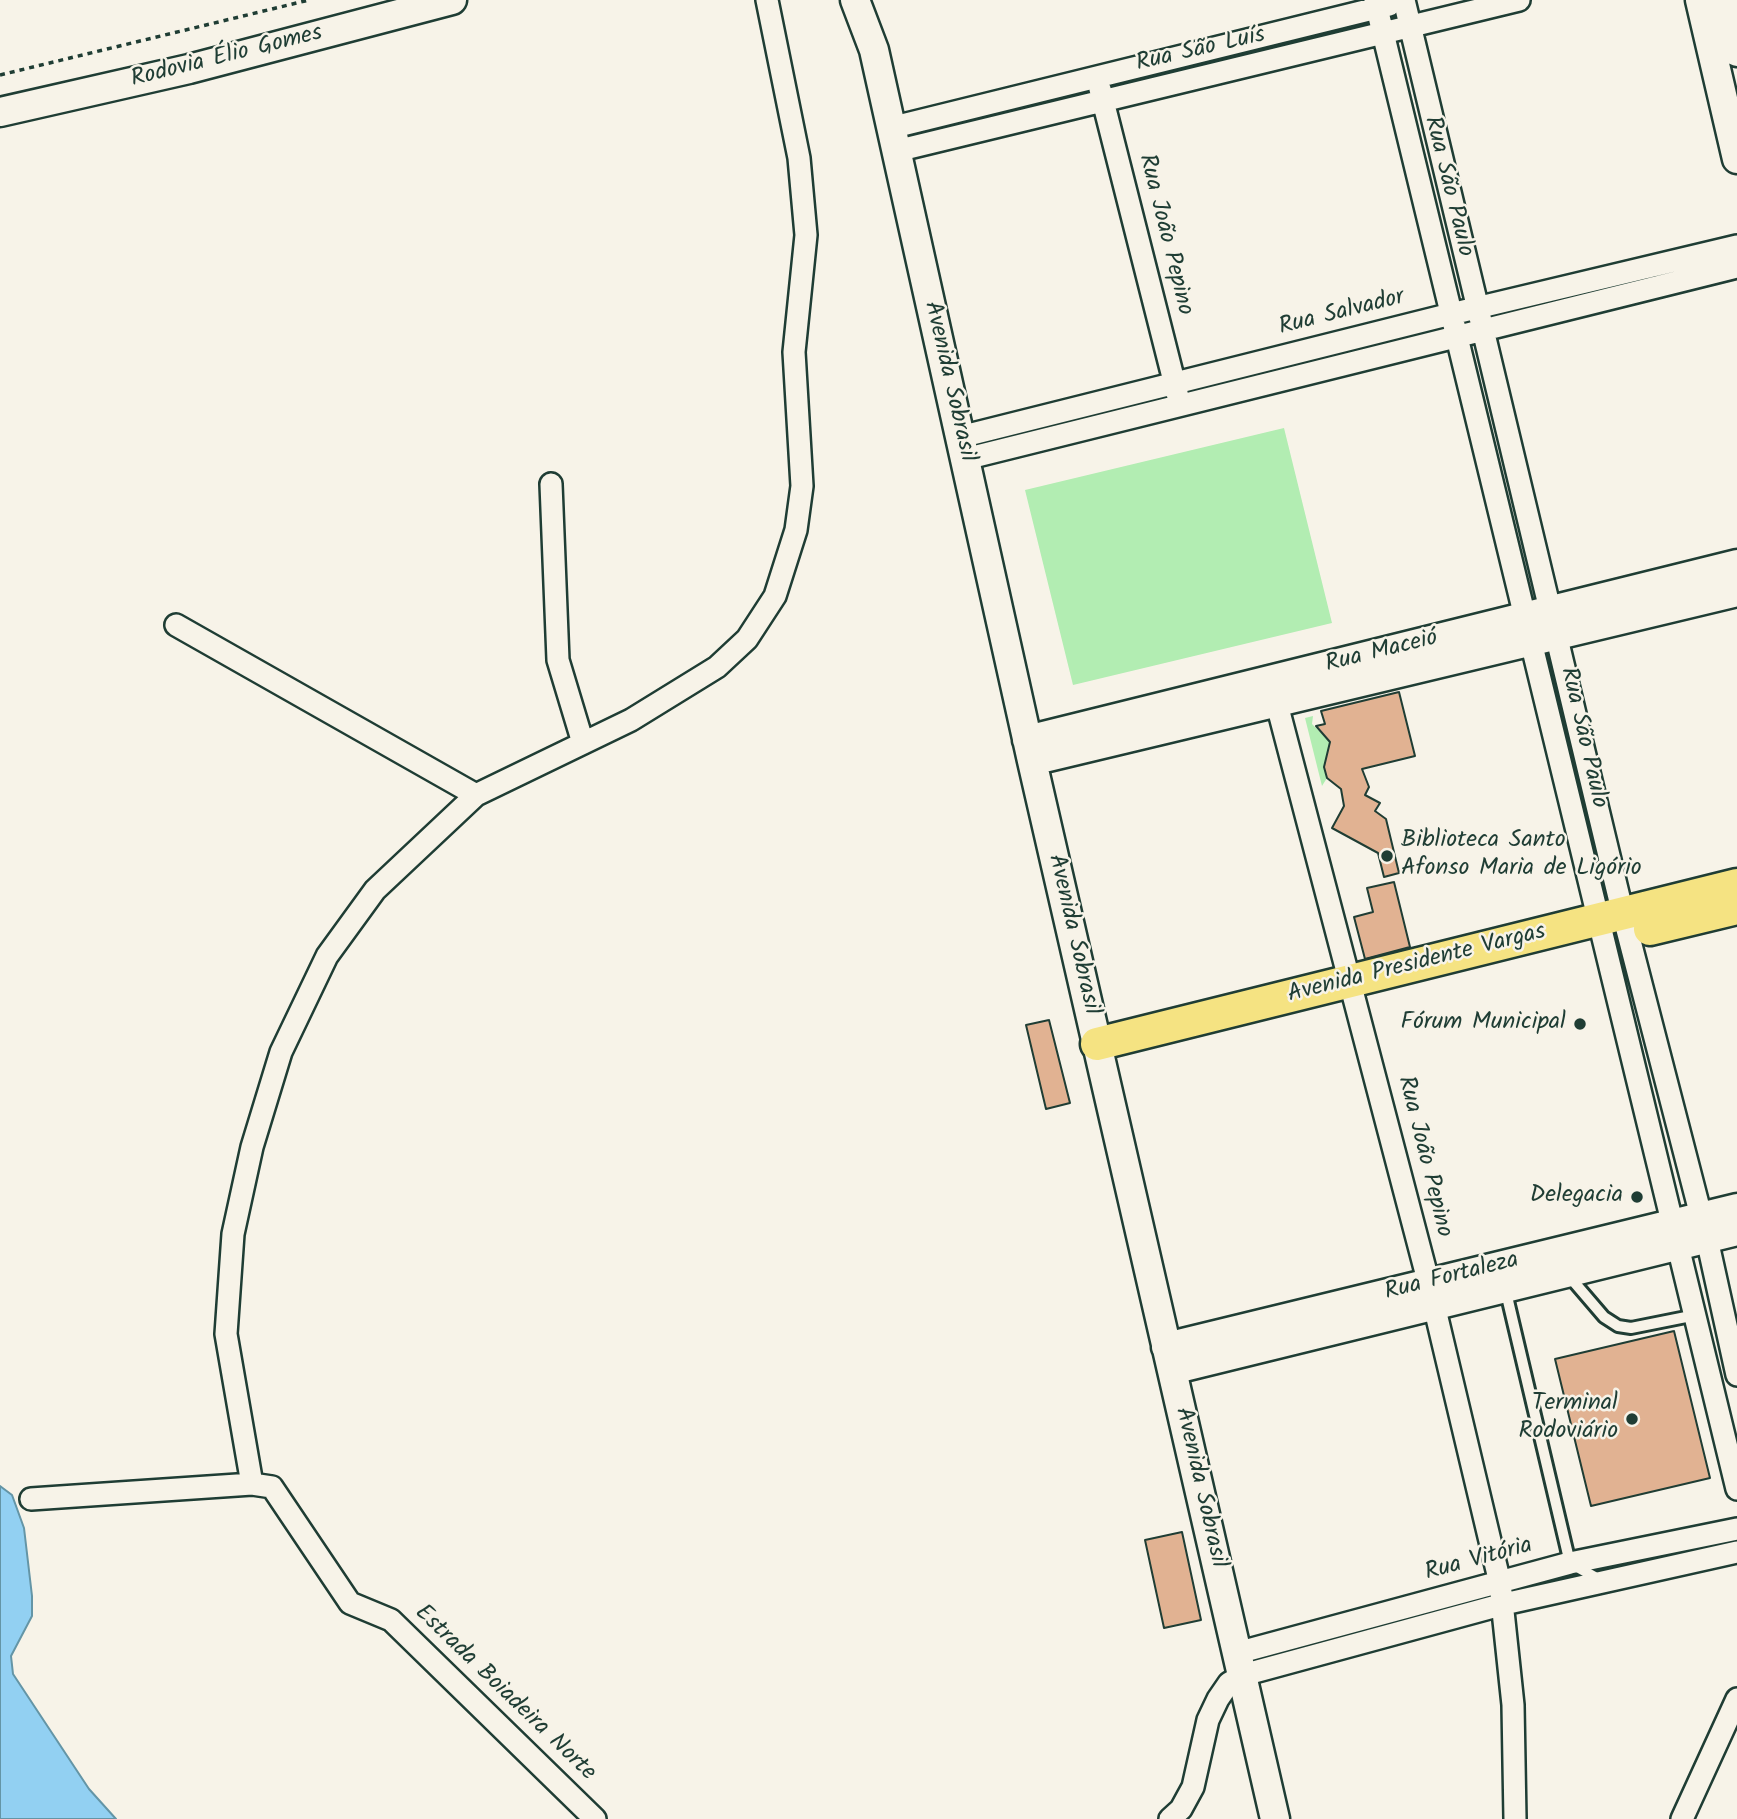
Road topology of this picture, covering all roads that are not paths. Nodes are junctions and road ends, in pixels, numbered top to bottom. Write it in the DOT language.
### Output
graph roads {
  1 [pos="452,0"];
  2 [pos="767,0"];
  3 [pos="855,0"];
  4 [pos="877,0"];
  5 [pos="1405,0"];
  6 [pos="1518,0"];
  7 [pos="1700,0"];
  8 [pos="1725,0"];
  9 [pos="1376,4"];
  10 [pos="1411,27"];
  11 [pos="1274,33"];
  12 [pos="1383,34"];
  13 [pos="874,50"];
  14 [pos="1737,52"];
  15 [pos="1281,59"];
  16 [pos="1097,77"];
  17 [pos="1425,91"];
  18 [pos="1398,97"];
  19 [pos="1103,101"];
  20 [pos="0,112"];
  21 [pos="893,139"];
  22 [pos="1737,159"];
  23 [pos="1450,198"];
  24 [pos="1424,205"];
  25 [pos="1737,246"];
  26 [pos="1737,267"];
  27 [pos="1574,285"];
  28 [pos="1581,307"];
  29 [pos="1476,308"];
  30 [pos="1451,314"];
  31 [pos="1482,332"];
  32 [pos="1365,336"];
  33 [pos="1457,338"];
  34 [pos="1372,359"];
  35 [pos="1174,384"];
  36 [pos="1180,406"];
  37 [pos="1503,418"];
  38 [pos="1478,425"];
  39 [pos="963,448"];
  40 [pos="551,484"];
  41 [pos="1532,532"];
  42 [pos="1506,540"];
  43 [pos="1737,574"];
  44 [pos="176,625"];
  45 [pos="1542,626"];
  46 [pos="1274,691"];
  47 [pos="1579,724"];
  48 [pos="1553,732"];
  49 [pos="583,743"];
  50 [pos="1029,751"];
  51 [pos="477,795"];
  52 [pos="1600,817"];
  53 [pos="1575,823"];
  54 [pos="1737,885"];
  55 [pos="1737,908"];
  56 [pos="1614,927"];
  57 [pos="1354,990"];
  58 [pos="1653,1028"];
  59 [pos="1627,1035"];
  60 [pos="1099,1052"];
  61 [pos="1673,1108"];
  62 [pos="1647,1115"];
  63 [pos="1737,1208"];
  64 [pos="1704,1228"];
  65 [pos="1737,1231"];
  66 [pos="1676,1235"];
  67 [pos="1607,1252"];
  68 [pos="1567,1273"];
  69 [pos="1503,1277"];
  70 [pos="1431,1295"];
  71 [pos="1696,1315"];
  72 [pos="1169,1359"];
  73 [pos="1737,1375"];
  74 [pos="258,1485"];
  75 [pos="1737,1489"];
  76 [pos="30,1499"];
  77 [pos="1737,1529"];
  78 [pos="1677,1541"];
  79 [pos="1737,1552"];
  80 [pos="1570,1563"];
  81 [pos="1682,1564"];
  82 [pos="1602,1581"];
  83 [pos="1502,1593"];
  84 [pos="1351,1623"];
  85 [pos="1357,1644"];
  86 [pos="1240,1664"];
  87 [pos="1737,1699"];
  88 [pos="595,1819"];
  89 [pos="1170,1819"];
  90 [pos="1275,1819"];
  91 [pos="1515,1819"];
  92 [pos="1682,1819"];
  1 -- 20 [label="main road, Rodovia Élio Gomes"];
  2 -- 49 [label="street"];
  3 -- 13 [label="main road, Avenida Sobrasil"];
  4 -- 13 [label="main road, Avenida Sobrasil"];
  5 -- 9 [label="street, Rua São Luís"];
  5 -- 10 [label="street, Rua São Paulo"];
  6 -- 10 [label="street, Rua São Luís"];
  7 -- 22 [label="main road"];
  8 -- 14 [label="main road"];
  9 -- 11 [label="street, Rua São Luís"];
  9 -- 12 [label="street, Rua São Paulo"];
  10 -- 12 [label="street, Rua São Luís"];
  10 -- 17 [label="street, Rua São Paulo"];
  11 -- 15 [label="street"];
  11 -- 16 [label="street, Rua São Luís"];
  12 -- 15 [label="street, Rua São Luís"];
  12 -- 18 [label="street, Rua São Paulo"];
  13 -- 21 [label="main road, Avenida Sobrasil"];
  15 -- 19 [label="street, Rua São Luís"];
  16 -- 19 [label="street, Rua João Pepino"];
  16 -- 21 [label="street, Rua São Luís"];
  17 -- 18 [label="street"];
  17 -- 23 [label="street, Rua São Paulo"];
  18 -- 24 [label="street, Rua São Paulo"];
  19 -- 21 [label="street, Rua São Luís"];
  19 -- 35 [label="street, Rua João Pepino"];
  21 -- 39 [label="main road, Avenida Sobrasil"];
  23 -- 24 [label="street"];
  23 -- 29 [label="street, Rua São Paulo"];
  24 -- 30 [label="street, Rua São Paulo"];
  25 -- 27 [label="street, Rua Salvador"];
  26 -- 28 [label="street, Rua Salvador"];
  27 -- 28 [label="street"];
  27 -- 29 [label="street, Rua Salvador"];
  28 -- 31 [label="street, Rua Salvador"];
  29 -- 30 [label="street, Rua Salvador"];
  29 -- 31 [label="street, Rua São Paulo"];
  30 -- 32 [label="street, Rua Salvador"];
  30 -- 33 [label="street, Rua São Paulo"];
  31 -- 33 [label="street, Rua Salvador"];
  31 -- 37 [label="street, Rua São Paulo"];
  32 -- 34 [label="street"];
  32 -- 35 [label="street, Rua Salvador"];
  33 -- 34 [label="street, Rua Salvador"];
  33 -- 38 [label="street, Rua São Paulo"];
  34 -- 36 [label="street, Rua Salvador"];
  35 -- 36 [label="street, Rua João Pepino"];
  35 -- 39 [label="street, Rua Salvador"];
  36 -- 39 [label="street, Rua Salvador"];
  37 -- 38 [label="street"];
  37 -- 41 [label="street, Rua São Paulo"];
  38 -- 42 [label="street, Rua São Paulo"];
  39 -- 50 [label="main road, Avenida Sobrasil"];
  40 -- 49 [label="street"];
  41 -- 42 [label="street"];
  41 -- 45 [label="street, Rua São Paulo"];
  42 -- 45 [label="street, Rua São Paulo"];
  43 -- 45 [label="main road, Rua Maceió"];
  44 -- 51 [label="street"];
  45 -- 46 [label="main road, Rua Maceió"];
  45 -- 47 [label="street, Rua São Paulo"];
  45 -- 48 [label="street, Rua São Paulo"];
  46 -- 50 [label="main road, Rua Maceió"];
  46 -- 57 [label="street, Rua João Pepino"];
  47 -- 48 [label="street"];
  47 -- 52 [label="street, Rua São Paulo"];
  48 -- 53 [label="street, Rua São Paulo"];
  49 -- 51 [label="street"];
  50 -- 60 [label="main road, Avenida Sobrasil"];
  51 -- 74 [label="street"];
  52 -- 53 [label="street"];
  52 -- 56 [label="street, Rua São Paulo"];
  53 -- 56 [label="street, Rua São Paulo"];
  54 -- 56 [label="main road, Avenida Presidente Vargas"];
  55 -- 56 [label="main road, Avenida Presidente Vargas"];
  56 -- 57 [label="main road, Avenida Presidente Vargas"];
  56 -- 58 [label="street, Rua São Paulo"];
  56 -- 59 [label="street, Rua São Paulo"];
  57 -- 60 [label="main road, Avenida Presidente Vargas"];
  57 -- 70 [label="street, Rua João Pepino"];
  58 -- 59 [label="street"];
  58 -- 61 [label="street, Rua São Paulo"];
  59 -- 62 [label="street, Rua São Paulo"];
  60 -- 72 [label="main road, Avenida Sobrasil"];
  61 -- 62 [label="street"];
  61 -- 64 [label="street, Rua São Paulo"];
  62 -- 66 [label="street, Rua São Paulo"];
  63 -- 64 [label="main road, Rua Fortaleza"];
  64 -- 65 [label="main road, Rua Fortaleza"];
  64 -- 66 [label="main road, Rua Fortaleza"];
  64 -- 73 [label="street, Rua São Paulo"];
  66 -- 67 [label="main road, Rua Fortaleza"];
  66 -- 71 [label="street, Rua São Paulo"];
  67 -- 68 [label="main road, Rua Fortaleza"];
  67 -- 69 [label="main road, Rua Fortaleza"];
  68 -- 69 [label="main road, Rua Fortaleza"];
  68 -- 71 [label="lane"];
  69 -- 70 [label="main road, Rua Fortaleza"];
  69 -- 80 [label="lane"];
  70 -- 72 [label="main road, Rua Fortaleza"];
  70 -- 83 [label="street, Rua João Pepino"];
  71 -- 75 [label="street, Rua São Paulo"];
  72 -- 86 [label="main road, Avenida Sobrasil"];
  74 -- 76 [label="street"];
  74 -- 88 [label="street, Estrada Boiadeira Norte"];
  77 -- 78 [label="street, Rua Vitória"];
  78 -- 80 [label="street, Rua Vitória"];
  78 -- 81 [label="street"];
  79 -- 81 [label="street, Rua Vitória"];
  80 -- 82 [label="lane"];
  80 -- 83 [label="street, Rua Vitória"];
  81 -- 82 [label="street, Rua Vitória"];
  82 -- 83 [label="street, Rua Vitória"];
  83 -- 84 [label="street, Rua Vitória"];
  83 -- 85 [label="street, Rua Vitória"];
  83 -- 91 [label="street, Rua João Pepino"];
  84 -- 85 [label="street"];
  84 -- 86 [label="street, Rua Vitória"];
  85 -- 86 [label="street, Rua Vitória"];
  86 -- 89 [label="street"];
  86 -- 90 [label="main road, Avenida Sobrasil"];
  87 -- 92 [label="street"];
}
